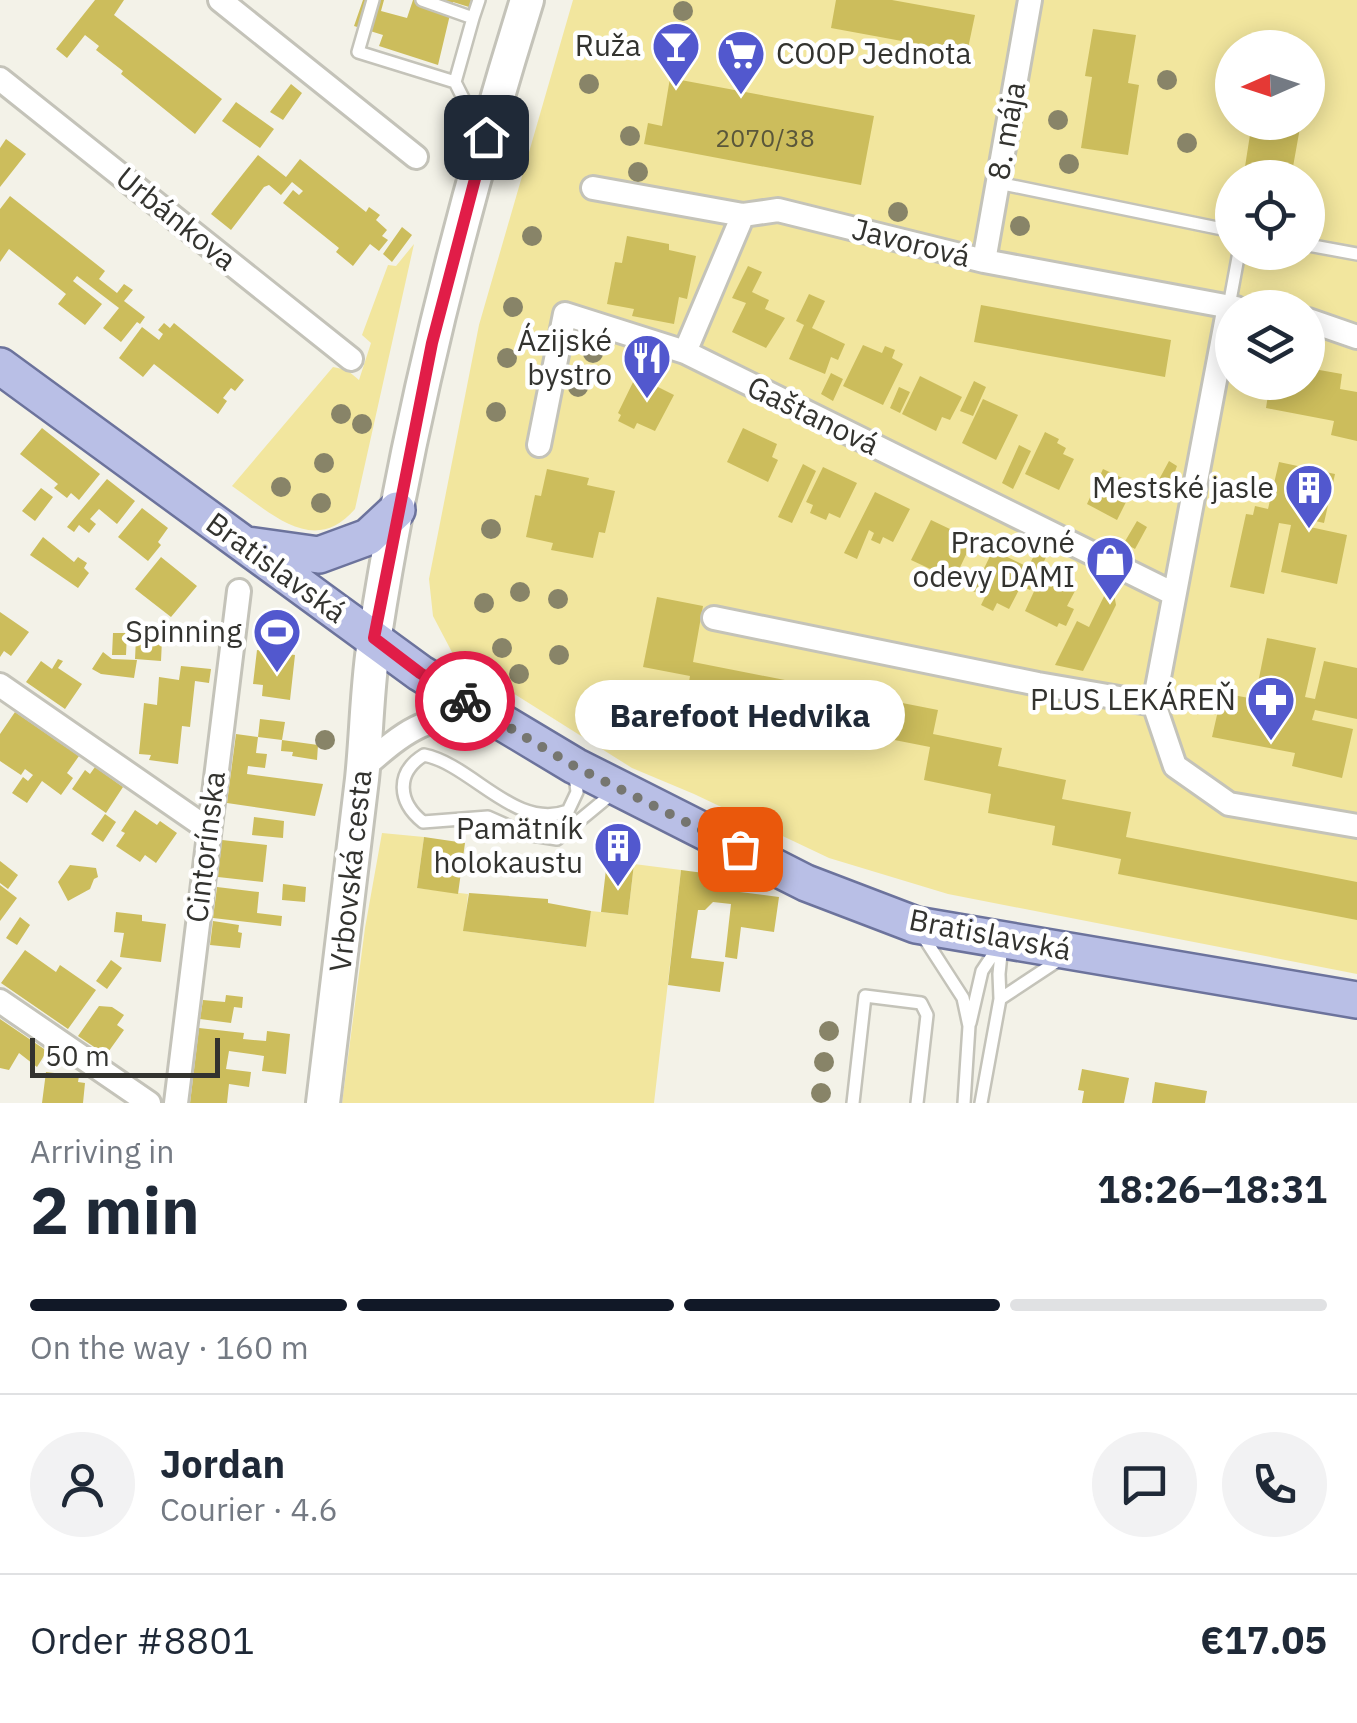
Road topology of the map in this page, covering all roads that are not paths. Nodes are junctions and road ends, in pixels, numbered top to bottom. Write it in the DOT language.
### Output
graph roads {
  1 [pos="220,0"];
  2 [pos="373,0"];
  3 [pos="422,0"];
  4 [pos="479,0"];
  5 [pos="527,0"];
  6 [pos="1030,0"];
  7 [pos="473,18"];
  8 [pos="0,79"];
  9 [pos="454,82"];
  10 [pos="416,157"];
  11 [pos="479,164"];
  12 [pos="998,183"];
  13 [pos="593,188"];
  14 [pos="743,215"];
  15 [pos="1215,228"];
  16 [pos="1325,248"];
  17 [pos="1357,254"];
  18 [pos="984,261"];
  19 [pos="1215,304"];
  20 [pos="1325,326"];
  21 [pos="1357,337"];
  22 [pos="685,352"];
  23 [pos="352,359"];
  24 [pos="0,366"];
  25 [pos="1215,391"];
  26 [pos="539,445"];
  27 [pos="398,510"];
  28 [pos="246,545"];
  29 [pos="239,590"];
  30 [pos="1174,594"];
  31 [pos="714,618"];
  32 [pos="374,638"];
  33 [pos="0,685"];
  34 [pos="1154,704"];
  35 [pos="480,710"];
  36 [pos="574,766"];
  37 [pos="363,768"];
  38 [pos="619,788"];
  39 [pos="1357,826"];
  40 [pos="208,829"];
  41 [pos="916,925"];
  42 [pos="1003,940"];
  43 [pos="1073,951"];
  44 [pos="1000,999"];
  45 [pos="1357,1000"];
  46 [pos="0,1001"];
  47 [pos="969,1026"];
  48 [pos="148,1103"];
  49 [pos="176,1103"];
  50 [pos="323,1103"];
  51 [pos="852,1103"];
  52 [pos="917,1103"];
  53 [pos="964,1103"];
  54 [pos="981,1103"];
  1 -- 10 [label="street"];
  2 -- 9 [label="lane"];
  3 -- 7 [label="lane"];
  4 -- 7 [label="lane"];
  5 -- 11 [label="main road, Vrbovská cesta"];
  6 -- 12 [label="street, 8. mája"];
  7 -- 9 [label="lane"];
  8 -- 23 [label="street, Urbánkova"];
  9 -- 11 [label="lane"];
  11 -- 27 [label="main road, Vrbovská cesta"];
  12 -- 15 [label="lane"];
  12 -- 18 [label="street, 8. mája"];
  13 -- 14 [label="street, Javorová"];
  14 -- 18 [label="street, Javorová"];
  14 -- 22 [label="street"];
  16 -- 17 [label="lane"];
  18 -- 19 [label="street, Javorová"];
  20 -- 21 [label="street"];
  22 -- 26 [label="street, Gaštanová"];
  22 -- 30 [label="street, Gaštanová"];
  24 -- 28 [label="main road, Bratislavská"];
  25 -- 30 [label="street"];
  27 -- 28 [label="main road"];
  27 -- 32 [label="main road, Vrbovská cesta"];
  28 -- 32 [label="main road, Bratislavská"];
  29 -- 40 [label="street, Cintorínska"];
  30 -- 34 [label="street"];
  31 -- 34 [label="street"];
  32 -- 35 [label="main road, Bratislavská"];
  32 -- 37 [label="main road, Vrbovská cesta"];
  33 -- 40 [label="street"];
  34 -- 39 [label="street"];
  35 -- 36 [label="main road, Bratislavská"];
  35 -- 37 [label="street"];
  36 -- 38 [label="main road, Bratislavská"];
  36 -- 38 [label="lane"];
  37 -- 50 [label="main road, Vrbovská cesta"];
  38 -- 41 [label="main road, Bratislavská"];
  40 -- 49 [label="street, Cintorínska"];
  41 -- 42 [label="main road, Bratislavská"];
  41 -- 47 [label="lane"];
  42 -- 43 [label="main road, Bratislavská"];
  42 -- 44 [label="lane"];
  42 -- 47 [label="lane"];
  43 -- 44 [label="lane"];
  43 -- 45 [label="main road, Bratislavská"];
  44 -- 54 [label="lane"];
  46 -- 48 [label="street"];
  47 -- 53 [label="lane"];
  51 -- 52 [label="lane"];
}
